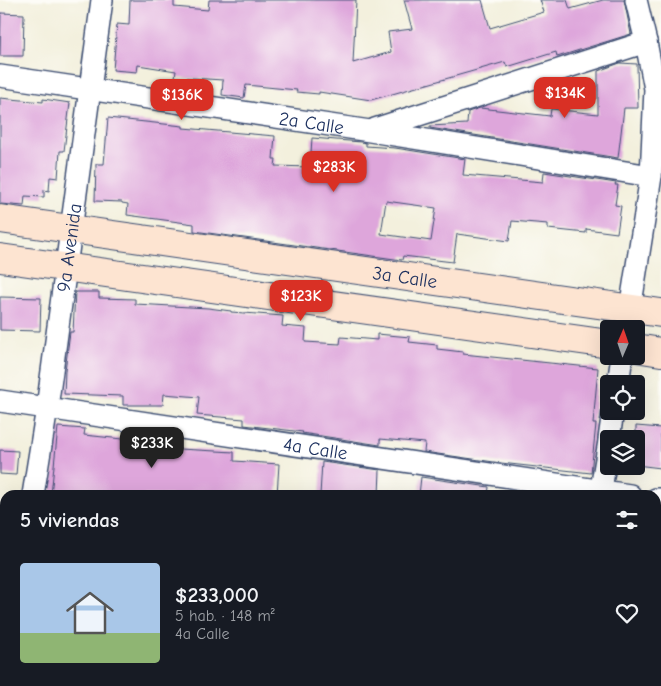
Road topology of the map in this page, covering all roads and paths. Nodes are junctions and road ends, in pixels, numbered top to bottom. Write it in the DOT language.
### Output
graph roads {
  1 [pos="102,0"];
  2 [pos="636,0"];
  3 [pos="646,42"];
  4 [pos="0,76"];
  5 [pos="90,90"];
  6 [pos="370,131"];
  7 [pos="651,176"];
  8 [pos="0,219"];
  9 [pos="70,229"];
  10 [pos="0,258"];
  11 [pos="66,267"];
  12 [pos="661,313"];
  13 [pos="628,318"];
  14 [pos="600,343"];
  15 [pos="645,349"];
  16 [pos="661,352"];
  17 [pos="0,401"];
  18 [pos="46,408"];
  19 [pos="604,475"];
  20 [pos="34,490"];
  21 [pos="581,490"];
  22 [pos="601,490"];
  1 -- 5 [label="street, 9a Avenida"];
  2 -- 3 [label="street"];
  3 -- 6 [label="street"];
  3 -- 7 [label="street"];
  4 -- 5 [label="street, 2a Calle"];
  5 -- 6 [label="street, 2a Calle"];
  5 -- 9 [label="street, 9a Avenida"];
  6 -- 7 [label="street, 2a Calle"];
  7 -- 13 [label="street"];
  8 -- 9 [label="street, 3a Calle"];
  9 -- 11 [label="street, 9a Avenida"];
  9 -- 13 [label="street, 3a Calle"];
  10 -- 11 [label="street, 3a Calle"];
  11 -- 14 [label="street, 3a Calle"];
  11 -- 18 [label="street, 9a Avenida"];
  12 -- 13 [label="street, 3a Calle"];
  15 -- 16 [label="street"];
  17 -- 18 [label="street, 4a Calle"];
  18 -- 20 [label="street, 9a Avenida"];
  18 -- 21 [label="street, 4a Calle"];
  19 -- 22 [label="street"];
}
